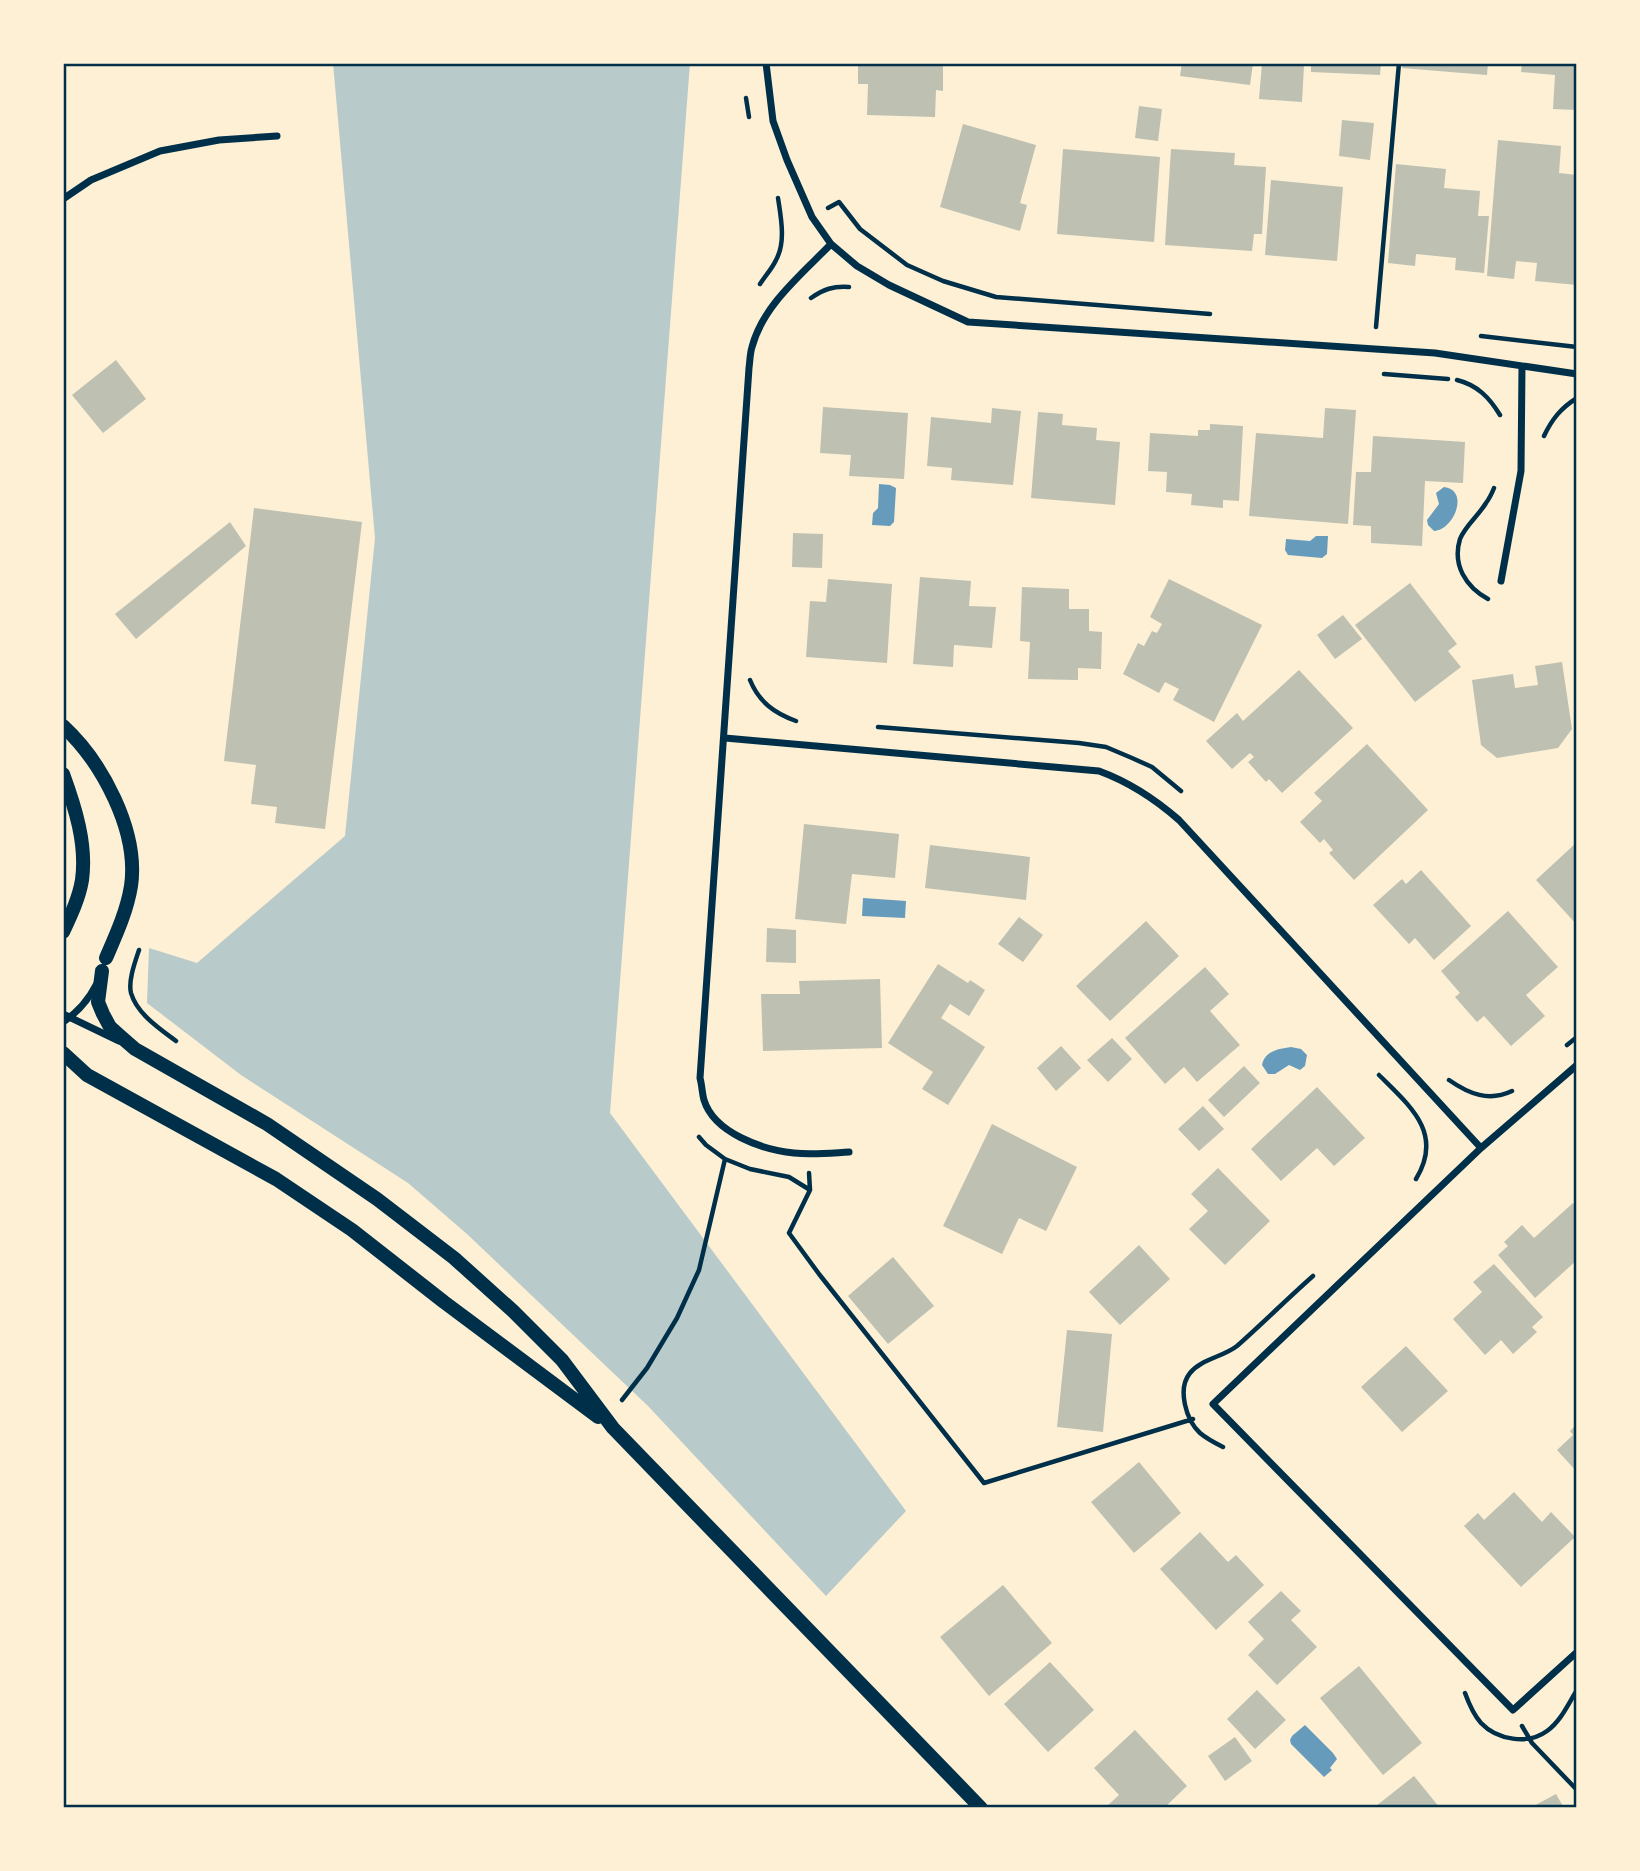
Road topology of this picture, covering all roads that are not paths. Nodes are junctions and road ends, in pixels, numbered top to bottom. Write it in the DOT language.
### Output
graph roads {
  1 [pos="766,63"];
  2 [pos="277,136"];
  3 [pos="63,199"];
  4 [pos="831,244"];
  5 [pos="1522,366"];
  6 [pos="1577,374"];
  7 [pos="1501,581"];
  8 [pos="63,726"];
  9 [pos="725,738"];
  10 [pos="63,774"];
  11 [pos="63,932"];
  12 [pos="104,965"];
  13 [pos="65,1018"];
  14 [pos="135,1049"];
  15 [pos="63,1052"];
  16 [pos="63,1063"];
  17 [pos="1577,1065"];
  18 [pos="87,1074"];
  19 [pos="1481,1148"];
  20 [pos="849,1152"];
  21 [pos="613,1429"];
  22 [pos="1577,1652"];
  23 [pos="981,1808"];
  1 -- 4 [label="street"];
  2 -- 3 [label="street"];
  4 -- 5 [label="street"];
  4 -- 9 [label="street"];
  5 -- 6 [label="street"];
  5 -- 7 [label="street"];
  8 -- 12 [label="main road"];
  9 -- 19 [label="street"];
  9 -- 20 [label="street"];
  10 -- 11 [label="main road"];
  12 -- 13 [label="street"];
  12 -- 14 [label="main road"];
  13 -- 14 [label="street"];
  14 -- 21 [label="main road"];
  15 -- 18 [label="main road"];
  16 -- 18 [label="street"];
  17 -- 19 [label="street"];
  18 -- 21 [label="main road"];
  19 -- 22 [label="street"];
  21 -- 23 [label="main road"];
}
